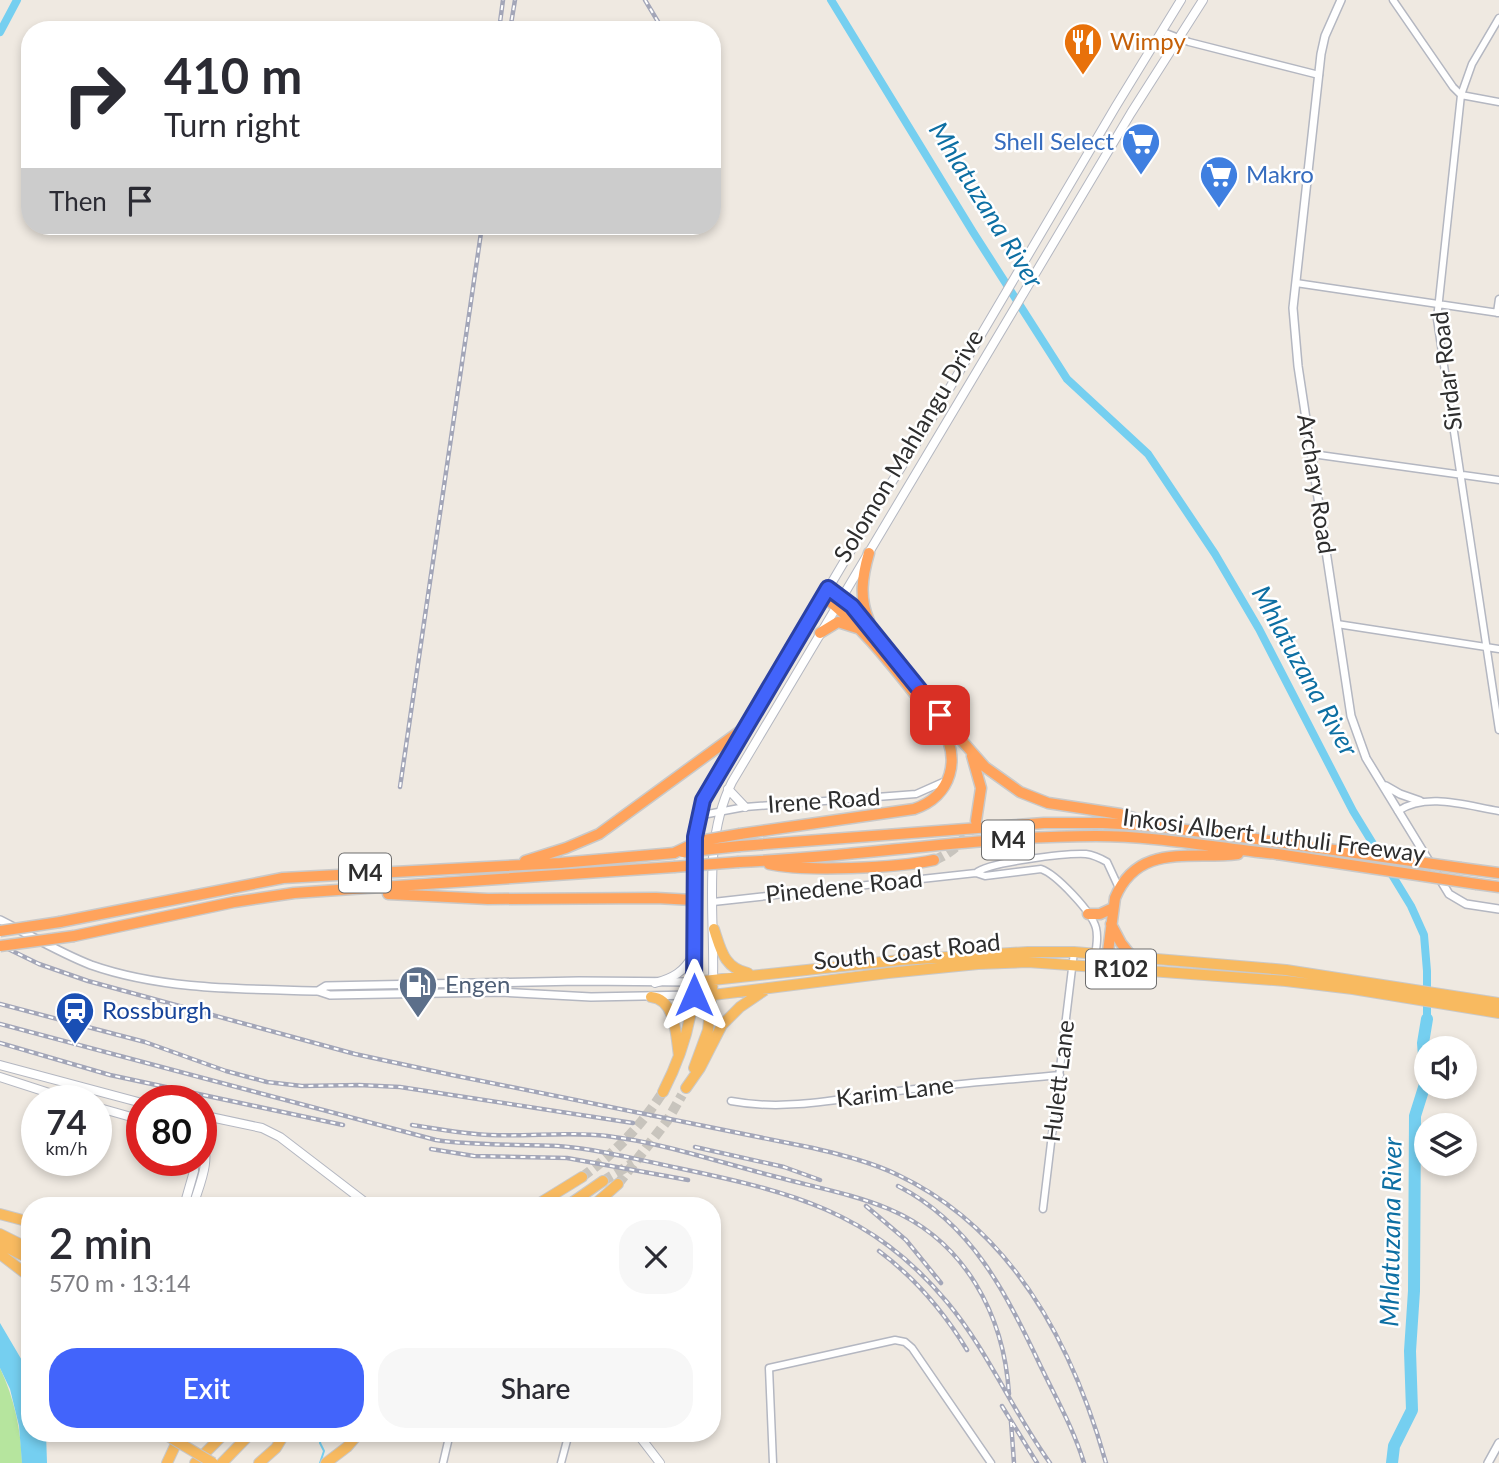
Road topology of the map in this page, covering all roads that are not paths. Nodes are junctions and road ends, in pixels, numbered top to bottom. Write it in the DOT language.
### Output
graph roads {
  1 [pos="1181,0"];
  2 [pos="1203,0"];
  3 [pos="1341,0"];
  4 [pos="1393,0"];
  5 [pos="1499,18"];
  6 [pos="1163,32"];
  7 [pos="1179,39"];
  8 [pos="1319,75"];
  9 [pos="1461,95"];
  10 [pos="1499,102"];
  11 [pos="1296,283"];
  12 [pos="1499,299"];
  13 [pos="1438,304"];
  14 [pos="1498,313"];
  15 [pos="1312,454"];
  16 [pos="1461,475"];
  17 [pos="1499,480"];
  18 [pos="869,554"];
  19 [pos="826,592"];
  20 [pos="840,602"];
  21 [pos="1338,624"];
  22 [pos="862,632"];
  23 [pos="820,633"];
  24 [pos="879,639"];
  25 [pos="1486,647"];
  26 [pos="1499,649"];
  27 [pos="743,729"];
  28 [pos="1499,730"];
  29 [pos="971,754"];
  30 [pos="1378,778"];
  31 [pos="948,779"];
  32 [pos="728,789"];
  33 [pos="1420,801"];
  34 [pos="745,807"];
  35 [pos="719,811"];
  36 [pos="1398,811"];
  37 [pos="1499,811"];
  38 [pos="698,816"];
  39 [pos="976,821"];
  40 [pos="1155,827"];
  41 [pos="1255,852"];
  42 [pos="674,853"];
  43 [pos="1048,857"];
  44 [pos="934,860"];
  45 [pos="760,861"];
  46 [pos="506,867"];
  47 [pos="1049,872"];
  48 [pos="976,873"];
  49 [pos="1499,873"];
  50 [pos="1499,887"];
  51 [pos="1119,888"];
  52 [pos="337,890"];
  53 [pos="693,900"];
  54 [pos="713,902"];
  55 [pos="1113,908"];
  56 [pos="1499,909"];
  57 [pos="1088,914"];
  58 [pos="0,920"];
  59 [pos="1111,923"];
  60 [pos="714,929"];
  61 [pos="0,931"];
  62 [pos="0,946"];
  63 [pos="1074,952"];
  64 [pos="1095,953"];
  65 [pos="1107,954"];
  66 [pos="694,955"];
  67 [pos="1028,957"];
  68 [pos="1132,957"];
  69 [pos="923,959"];
  70 [pos="900,960"];
  71 [pos="1173,961"];
  72 [pos="1191,962"];
  73 [pos="1073,964"];
  74 [pos="1093,966"];
  75 [pos="1106,967"];
  76 [pos="924,970"];
  77 [pos="902,972"];
  78 [pos="1172,973"];
  79 [pos="1191,974"];
  80 [pos="763,975"];
  81 [pos="713,980"];
  82 [pos="543,982"];
  83 [pos="694,982"];
  84 [pos="501,983"];
  85 [pos="655,983"];
  86 [pos="1354,984"];
  87 [pos="370,985"];
  88 [pos="347,986"];
  89 [pos="768,988"];
  90 [pos="318,991"];
  91 [pos="501,992"];
  92 [pos="542,994"];
  93 [pos="347,995"];
  94 [pos="370,995"];
  95 [pos="694,995"];
  96 [pos="713,995"];
  97 [pos="651,998"];
  98 [pos="1457,1001"];
  99 [pos="1499,1003"];
  100 [pos="1499,1013"];
  101 [pos="680,1057"];
  102 [pos="0,1065"];
  103 [pos="1060,1075"];
  104 [pos="0,1077"];
  105 [pos="25,1085"];
  106 [pos="663,1092"];
  107 [pos="126,1099"];
  108 [pos="731,1101"];
  109 [pos="217,1118"];
  110 [pos="191,1176"];
  111 [pos="202,1176"];
  112 [pos="582,1177"];
  113 [pos="603,1181"];
  114 [pos="618,1184"];
  115 [pos="186,1197"];
  116 [pos="196,1197"];
  117 [pos="359,1197"];
  118 [pos="550,1197"];
  119 [pos="580,1197"];
  120 [pos="603,1197"];
  121 [pos="1043,1209"];
  122 [pos="0,1214"];
  123 [pos="21,1220"];
  124 [pos="0,1234"];
  125 [pos="0,1244"];
  126 [pos="21,1244"];
  127 [pos="0,1254"];
  128 [pos="21,1254"];
  129 [pos="21,1270"];
  130 [pos="177,1442"];
  131 [pos="178,1442"];
  132 [pos="217,1442"];
  133 [pos="242,1442"];
  134 [pos="279,1442"];
  135 [pos="351,1442"];
  136 [pos="448,1442"];
  137 [pos="567,1442"];
  138 [pos="644,1442"];
  139 [pos="1499,1443"];
  140 [pos="262,1461"];
  141 [pos="167,1463"];
  142 [pos="195,1463"];
  143 [pos="213,1463"];
  144 [pos="222,1463"];
  145 [pos="326,1463"];
  146 [pos="443,1463"];
  147 [pos="561,1463"];
  148 [pos="660,1463"];
  149 [pos="773,1463"];
  150 [pos="991,1463"];
  151 [pos="1488,1463"];
  1 -- 6 [label="main road, Solomon Mahlangu Drive"];
  2 -- 7 [label="main road, Solomon Mahlangu Drive"];
  3 -- 8 [label="street, Archary Road"];
  4 -- 9 [label="street"];
  5 -- 9 [label="street, Sirdar Road"];
  6 -- 7 [label="street"];
  6 -- 19 [label="main road, Solomon Mahlangu Drive"];
  7 -- 8 [label="street"];
  7 -- 18 [label="main road, Solomon Mahlangu Drive"];
  8 -- 11 [label="street, Archary Road"];
  9 -- 10 [label="street"];
  9 -- 13 [label="street, Sirdar Road"];
  11 -- 13 [label="street"];
  11 -- 15 [label="street, Archary Road"];
  12 -- 14 [label="street"];
  13 -- 14 [label="street"];
  13 -- 16 [label="street, Sirdar Road"];
  15 -- 16 [label="street"];
  15 -- 21 [label="street, Archary Road"];
  16 -- 17 [label="street"];
  16 -- 25 [label="street, Sirdar Road"];
  18 -- 20 [label="main road, Solomon Mahlangu Drive"];
  18 -- 24 [label="highway"];
  19 -- 20 [label="highway"];
  19 -- 27 [label="main road, Solomon Mahlangu Drive"];
  20 -- 22 [label="highway"];
  20 -- 23 [label="main road, Solomon Mahlangu Drive"];
  20 -- 24 [label="highway"];
  21 -- 25 [label="street"];
  21 -- 30 [label="street, Archary Road"];
  22 -- 23 [label="highway"];
  22 -- 31 [label="highway"];
  23 -- 32 [label="main road, Solomon Mahlangu Drive"];
  24 -- 29 [label="highway"];
  25 -- 26 [label="street"];
  25 -- 28 [label="street, Sirdar Road"];
  27 -- 38 [label="main road, Solomon Mahlangu Drive"];
  27 -- 46 [label="highway"];
  29 -- 39 [label="highway"];
  29 -- 40 [label="highway"];
  30 -- 33 [label="street"];
  30 -- 36 [label="street, Archary Road"];
  31 -- 34 [label="street, Irene Road"];
  31 -- 42 [label="highway, bridge"];
  32 -- 34 [label="main road"];
  32 -- 35 [label="main road, Solomon Mahlangu Drive"];
  33 -- 36 [label="street"];
  33 -- 37 [label="street"];
  34 -- 35 [label="street, Irene Road"];
  35 -- 38 [label="street, Irene Road"];
  35 -- 54 [label="main road, Solomon Mahlangu Drive"];
  36 -- 56 [label="street, Archary Road"];
  38 -- 53 [label="main road, Solomon Mahlangu Drive"];
  40 -- 42 [label="highway, Inkosi Albert Luthuli Freeway / M4, bridge"];
  40 -- 49 [label="highway, Inkosi Albert Luthuli Freeway / M4, bridge"];
  41 -- 45 [label="highway, Inkosi Albert Luthuli Freeway / M4"];
  41 -- 50 [label="highway, Inkosi Albert Luthuli Freeway / M4, bridge"];
  41 -- 51 [label="highway"];
  42 -- 46 [label="highway, Inkosi Albert Luthuli Freeway / M4"];
  43 -- 47 [label="street"];
  43 -- 48 [label="street, Pinedene Road"];
  43 -- 51 [label="street, Pinedene Road"];
  44 -- 45 [label="highway"];
  45 -- 52 [label="highway, Inkosi Albert Luthuli Freeway / M4, bridge"];
  46 -- 61 [label="highway, Inkosi Albert Luthuli Freeway / M4, bridge"];
  47 -- 48 [label="street, Pinedene Road"];
  47 -- 57 [label="street"];
  48 -- 54 [label="street, Pinedene Road"];
  51 -- 55 [label="highway"];
  52 -- 53 [label="highway"];
  52 -- 62 [label="highway, Inkosi Albert Luthuli Freeway / M4, bridge"];
  53 -- 66 [label="main road, Solomon Mahlangu Drive"];
  54 -- 60 [label="main road, Solomon Mahlangu Drive"];
  55 -- 57 [label="highway"];
  55 -- 59 [label="highway"];
  57 -- 64 [label="street"];
  58 -- 90 [label="street, South Coast Road"];
  59 -- 65 [label="highway"];
  59 -- 68 [label="highway"];
  60 -- 80 [label="highway"];
  60 -- 81 [label="main road, Solomon Mahlangu Drive"];
  63 -- 64 [label="highway, South Coast Road / R102"];
  63 -- 67 [label="highway, South Coast Road / R102"];
  63 -- 73 [label="street, Hulett Lane"];
  64 -- 65 [label="highway, South Coast Road / R102"];
  64 -- 74 [label="street"];
  65 -- 68 [label="highway, South Coast Road / R102"];
  65 -- 75 [label="highway"];
  66 -- 83 [label="main road, Solomon Mahlangu Drive"];
  66 -- 85 [label="main road"];
  67 -- 69 [label="highway, South Coast Road / R102"];
  67 -- 73 [label="highway, South Coast Road / R102"];
  67 -- 76 [label="highway, South Coast Road / R102"];
  68 -- 71 [label="highway, South Coast Road / R102"];
  69 -- 70 [label="highway, South Coast Road / R102"];
  69 -- 76 [label="highway"];
  70 -- 77 [label="highway"];
  70 -- 80 [label="highway, South Coast Road / R102"];
  71 -- 72 [label="highway, South Coast Road / R102"];
  71 -- 78 [label="highway"];
  72 -- 79 [label="highway"];
  72 -- 86 [label="highway, South Coast Road / R102"];
  73 -- 74 [label="highway, South Coast Road / R102"];
  73 -- 103 [label="street, Hulett Lane"];
  74 -- 75 [label="highway, South Coast Road / R102"];
  75 -- 78 [label="highway, South Coast Road / R102"];
  76 -- 77 [label="highway, South Coast Road / R102"];
  77 -- 89 [label="highway, South Coast Road / R102"];
  78 -- 79 [label="highway, South Coast Road / R102"];
  79 -- 86 [label="highway, South Coast Road / R102"];
  80 -- 81 [label="highway, South Coast Road / R102"];
  81 -- 83 [label="highway, South Coast Road / R102"];
  81 -- 96 [label="highway, Solomon Mahlangu Drive"];
  82 -- 84 [label="street, South Coast Road"];
  82 -- 85 [label="street, South Coast Road"];
  82 -- 92 [label="street"];
  83 -- 85 [label="street, South Coast Road"];
  83 -- 95 [label="highway, Solomon Mahlangu Drive"];
  84 -- 87 [label="street, South Coast Road"];
  84 -- 91 [label="street"];
  86 -- 98 [label="highway, South Coast Road / R102"];
  87 -- 88 [label="street, South Coast Road"];
  87 -- 94 [label="street"];
  88 -- 90 [label="street, South Coast Road"];
  88 -- 93 [label="street"];
  89 -- 96 [label="highway, South Coast Road / R102"];
  89 -- 96 [label="highway, Solomon Mahlangu Drive"];
  90 -- 93 [label="street, South Coast Road"];
  91 -- 92 [label="street, South Coast Road"];
  91 -- 94 [label="street, South Coast Road"];
  92 -- 97 [label="street, South Coast Road"];
  93 -- 94 [label="street, South Coast Road"];
  95 -- 96 [label="highway, South Coast Road / R102"];
  95 -- 97 [label="street, South Coast Road"];
  95 -- 101 [label="highway, Solomon Mahlangu Drive"];
  97 -- 101 [label="highway"];
  98 -- 99 [label="highway, South Coast Road / R102"];
  98 -- 100 [label="highway, South Coast Road / R102"];
  101 -- 106 [label="highway, Solomon Mahlangu Drive"];
  102 -- 107 [label="main road"];
  103 -- 108 [label="street, Karim Lane"];
  103 -- 121 [label="street, Hulett Lane"];
  104 -- 105 [label="main road"];
  109 -- 117 [label="main road"];
  110 -- 115 [label="main road"];
  111 -- 116 [label="main road"];
  112 -- 118 [label="highway"];
  113 -- 119 [label="highway"];
  114 -- 120 [label="highway"];
  122 -- 123 [label="highway"];
  124 -- 126 [label="highway"];
  125 -- 128 [label="highway"];
  127 -- 129 [label="highway"];
  130 -- 141 [label="highway"];
  131 -- 143 [label="highway, bridge"];
  132 -- 142 [label="highway"];
  133 -- 144 [label="highway"];
  134 -- 140 [label="highway"];
  135 -- 145 [label="highway"];
  136 -- 146 [label="street"];
  137 -- 147 [label="street"];
  138 -- 148 [label="main road"];
  139 -- 151 [label="street"];
  149 -- 150 [label="street"];
}
